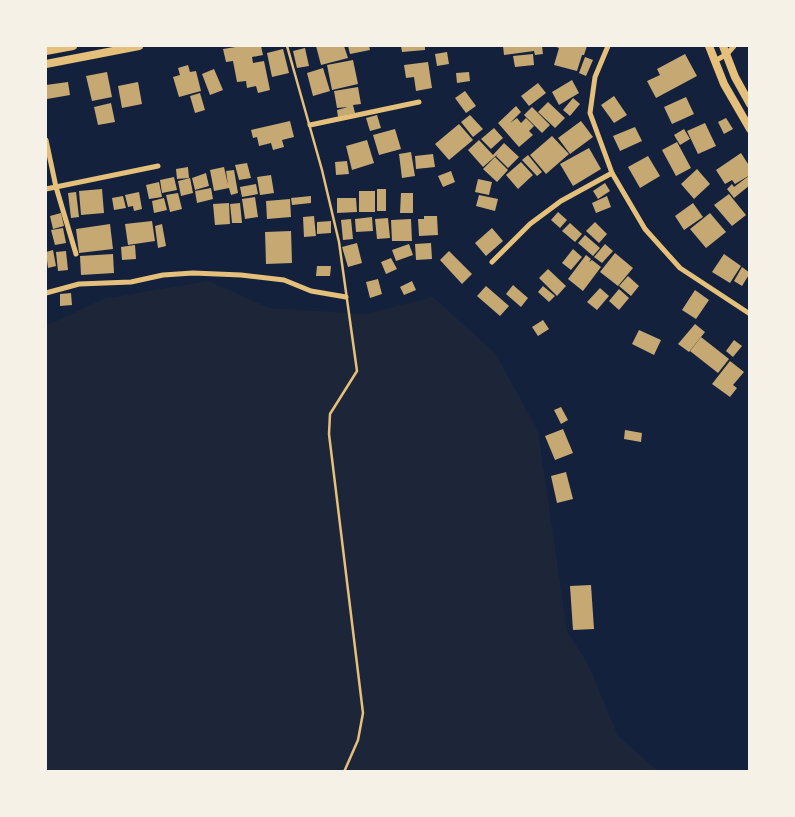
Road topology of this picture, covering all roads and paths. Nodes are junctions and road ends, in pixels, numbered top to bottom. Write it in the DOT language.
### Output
graph roads {
  1 [pos="73,46"];
  2 [pos="139,46"];
  3 [pos="287,46"];
  4 [pos="608,46"];
  5 [pos="709,46"];
  6 [pos="734,46"];
  7 [pos="725,50"];
  8 [pos="46,51"];
  9 [pos="715,61"];
  10 [pos="46,64"];
  11 [pos="419,102"];
  12 [pos="750,104"];
  13 [pos="310,125"];
  14 [pos="750,129"];
  15 [pos="46,140"];
  16 [pos="158,166"];
  17 [pos="612,173"];
  18 [pos="56,187"];
  19 [pos="46,189"];
  20 [pos="76,254"];
  21 [pos="492,262"];
  22 [pos="46,293"];
  23 [pos="346,297"];
  24 [pos="750,314"];
  25 [pos="344,772"];
  1 -- 8 [label="main road"];
  2 -- 10 [label="main road"];
  3 -- 13 [label="lane"];
  4 -- 17 [label="street"];
  5 -- 9 [label="main road"];
  6 -- 7 [label="street"];
  7 -- 9 [label="street"];
  7 -- 12 [label="main road"];
  9 -- 14 [label="main road"];
  11 -- 13 [label="street"];
  13 -- 23 [label="lane"];
  15 -- 18 [label="street"];
  16 -- 18 [label="street"];
  17 -- 21 [label="street"];
  17 -- 24 [label="street"];
  18 -- 19 [label="street"];
  18 -- 20 [label="street"];
  22 -- 23 [label="street"];
  23 -- 25 [label="lane"];
}
